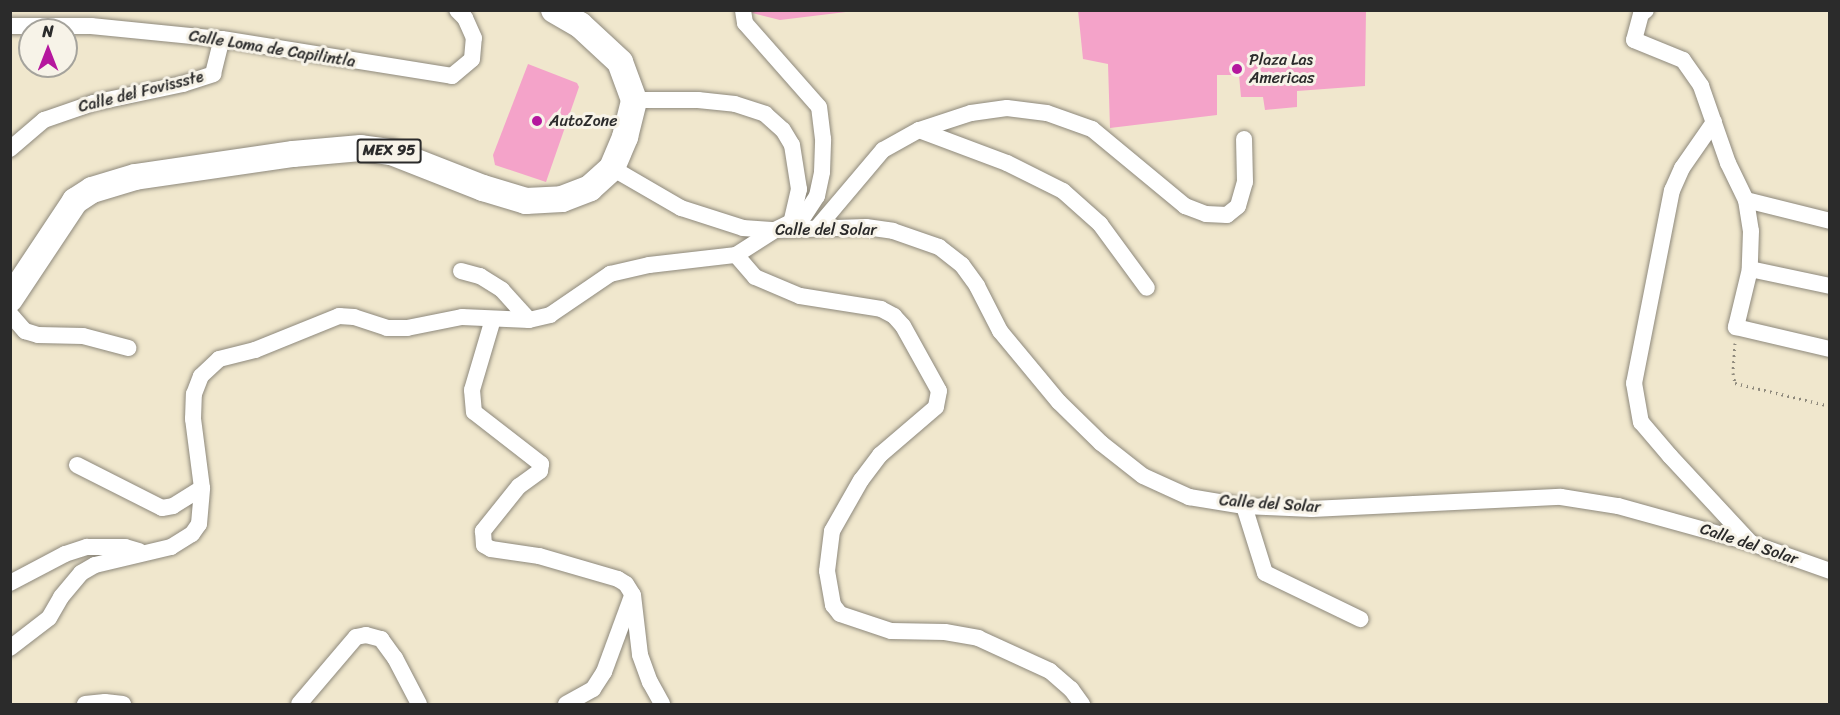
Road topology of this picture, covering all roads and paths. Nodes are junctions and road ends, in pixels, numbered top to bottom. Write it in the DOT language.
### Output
graph roads {
  1 [pos="457,10"];
  2 [pos="554,10"];
  3 [pos="733,10"];
  4 [pos="1646,10"];
  5 [pos="744,17"];
  6 [pos="10,26"];
  7 [pos="222,39"];
  8 [pos="634,100"];
  9 [pos="1714,122"];
  10 [pos="919,130"];
  11 [pos="1244,139"];
  12 [pos="10,149"];
  13 [pos="612,168"];
  14 [pos="1746,200"];
  15 [pos="1830,221"];
  16 [pos="783,226"];
  17 [pos="817,228"];
  18 [pos="736,255"];
  19 [pos="1750,269"];
  20 [pos="461,271"];
  21 [pos="1830,286"];
  22 [pos="1147,288"];
  23 [pos="10,299"];
  24 [pos="10,314"];
  25 [pos="493,319"];
  26 [pos="528,320"];
  27 [pos="1736,327"];
  28 [pos="128,348"];
  29 [pos="1830,349"];
  30 [pos="1830,406"];
  31 [pos="77,465"];
  32 [pos="202,488"];
  33 [pos="1244,506"];
  34 [pos="1751,543"];
  35 [pos="143,552"];
  36 [pos="1830,571"];
  37 [pos="10,583"];
  38 [pos="633,595"];
  39 [pos="1360,619"];
  40 [pos="10,648"];
  41 [pos="85,705"];
  42 [pos="123,705"];
  43 [pos="299,705"];
  44 [pos="419,705"];
  45 [pos="566,705"];
  46 [pos="662,705"];
  47 [pos="1082,705"];
  1 -- 7 [label="street, Calle Loma de Capilintla"];
  2 -- 8 [label="main road"];
  3 -- 5 [label="street"];
  4 -- 9 [label="street"];
  5 -- 16 [label="street"];
  6 -- 7 [label="street, Calle Loma de Capilintla"];
  7 -- 12 [label="street, Calle del Fovissste"];
  8 -- 13 [label="main road, MEX 95"];
  8 -- 16 [label="street"];
  9 -- 14 [label="street"];
  9 -- 34 [label="street"];
  10 -- 11 [label="street"];
  10 -- 17 [label="street"];
  10 -- 22 [label="street"];
  13 -- 16 [label="street, Calle del Solar"];
  13 -- 23 [label="main road, MEX 95"];
  14 -- 15 [label="street"];
  14 -- 19 [label="street"];
  16 -- 17 [label="street, Calle del Solar"];
  16 -- 18 [label="street"];
  17 -- 33 [label="street, Calle del Solar"];
  18 -- 26 [label="street"];
  18 -- 47 [label="street"];
  19 -- 21 [label="street"];
  19 -- 27 [label="street"];
  20 -- 26 [label="street"];
  24 -- 28 [label="street"];
  25 -- 26 [label="street"];
  25 -- 32 [label="street"];
  25 -- 38 [label="street"];
  27 -- 29 [label="street"];
  27 -- 30 [label="path"];
  31 -- 32 [label="street"];
  32 -- 35 [label="street"];
  33 -- 34 [label="street, Calle del Solar"];
  33 -- 39 [label="street"];
  34 -- 36 [label="street, Calle del Solar"];
  35 -- 37 [label="street"];
  35 -- 40 [label="street"];
  38 -- 45 [label="street"];
  38 -- 46 [label="street"];
  41 -- 42 [label="street"];
  43 -- 44 [label="street"];
}
